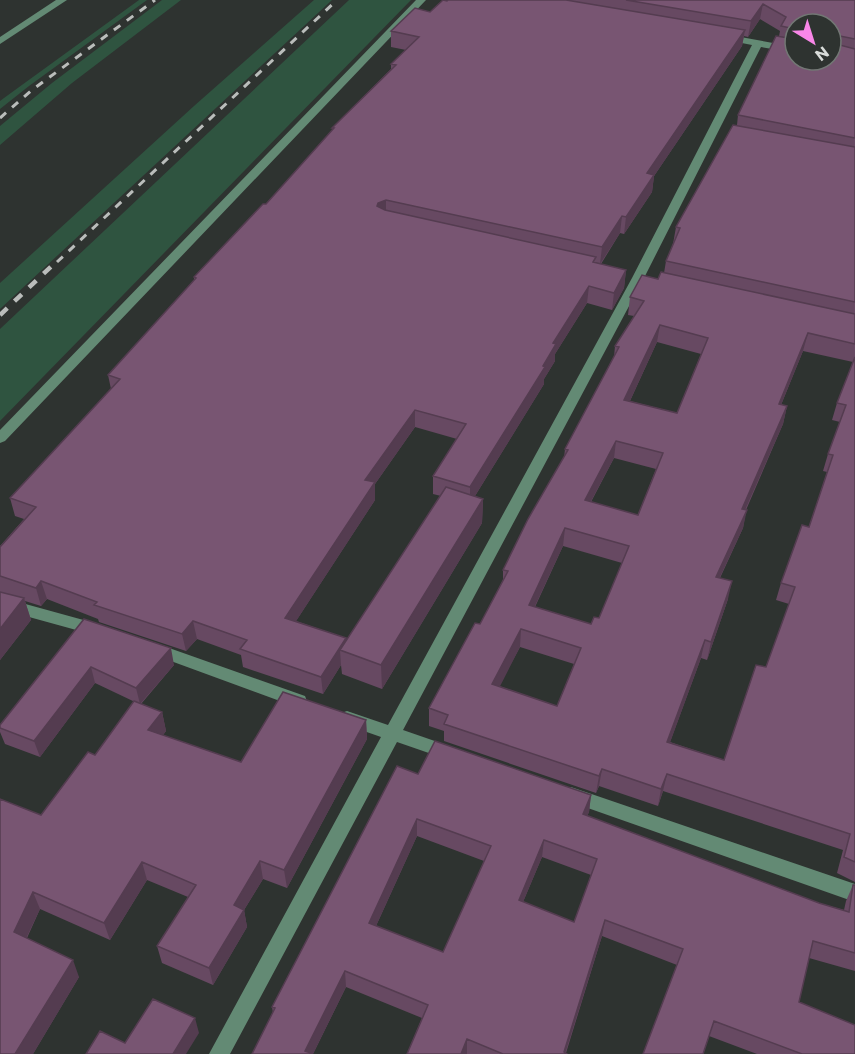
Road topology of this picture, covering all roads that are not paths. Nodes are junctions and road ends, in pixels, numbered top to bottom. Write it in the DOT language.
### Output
graph roads {
  1 [pos="62,0"];
  2 [pos="421,0"];
  3 [pos="713,35"];
  4 [pos="0,41"];
  5 [pos="758,43"];
  6 [pos="783,48"];
  7 [pos="0,438"];
  8 [pos="0,603"];
  9 [pos="115,635"];
  10 [pos="137,643"];
  11 [pos="390,733"];
  12 [pos="465,759"];
  13 [pos="551,788"];
  14 [pos="855,893"];
  15 [pos="219,1054"];
  1 -- 4 [label="street"];
  2 -- 7 [label="street"];
  3 -- 5 [label="street"];
  5 -- 6 [label="street"];
  5 -- 11 [label="street"];
  8 -- 9 [label="street"];
  10 -- 11 [label="street"];
  11 -- 12 [label="street"];
  11 -- 15 [label="street"];
  13 -- 14 [label="street"];
}
